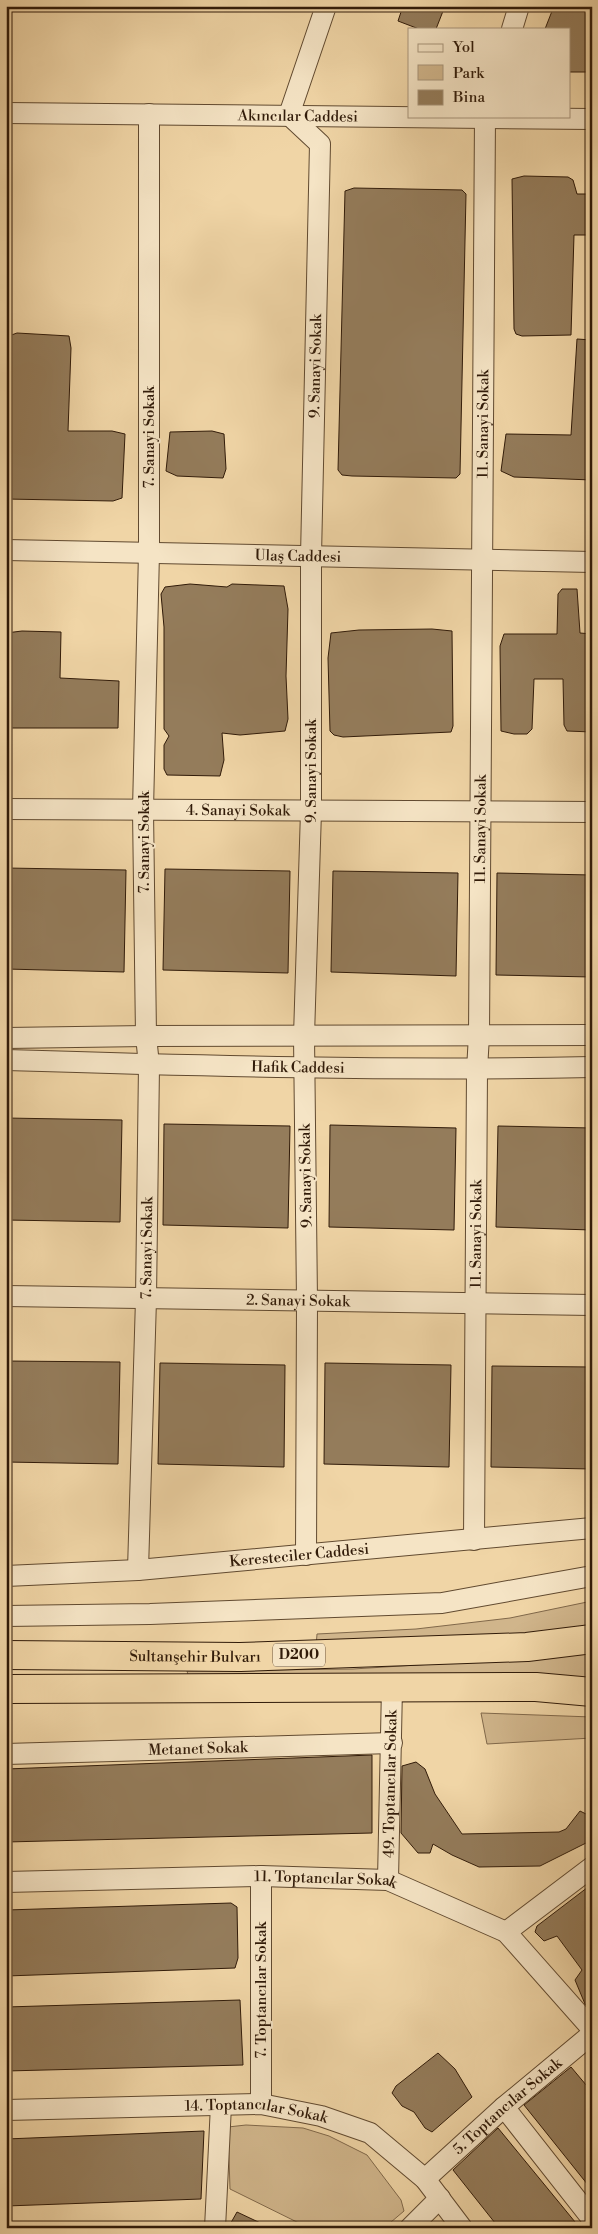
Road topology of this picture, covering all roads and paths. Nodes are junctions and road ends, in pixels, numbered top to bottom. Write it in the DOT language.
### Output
graph roads {
  1 [pos="326,6"];
  2 [pos="519,6"];
  3 [pos="512,28"];
  4 [pos="6,113"];
  5 [pos="149,114"];
  6 [pos="289,116"];
  7 [pos="408,117"];
  8 [pos="485,118"];
  9 [pos="570,118"];
  10 [pos="592,118"];
  11 [pos="6,550"];
  12 [pos="149,552"];
  13 [pos="312,556"];
  14 [pos="482,560"];
  15 [pos="592,562"];
  16 [pos="6,809"];
  17 [pos="143,810"];
  18 [pos="311,811"];
  19 [pos="481,812"];
  20 [pos="592,812"];
  21 [pos="592,1035"];
  22 [pos="146,1036"];
  23 [pos="304,1036"];
  24 [pos="479,1036"];
  25 [pos="6,1038"];
  26 [pos="6,1060"];
  27 [pos="149,1065"];
  28 [pos="305,1068"];
  29 [pos="592,1068"];
  30 [pos="477,1070"];
  31 [pos="6,1296"];
  32 [pos="146,1298"];
  33 [pos="307,1301"];
  34 [pos="476,1303"];
  35 [pos="592,1305"];
  36 [pos="592,1528"];
  37 [pos="474,1540"];
  38 [pos="306,1555"];
  39 [pos="138,1570"];
  40 [pos="6,1576"];
  41 [pos="592,1576"];
  42 [pos="6,1616"];
  43 [pos="592,1639"];
  44 [pos="6,1655"];
  45 [pos="6,1688"];
  46 [pos="392,1688"];
  47 [pos="592,1692"];
  48 [pos="392,1743"];
  49 [pos="6,1754"];
  50 [pos="592,1867"];
  51 [pos="261,1876"];
  52 [pos="388,1880"];
  53 [pos="6,1882"];
  54 [pos="506,1932"];
  55 [pos="592,2029"];
  56 [pos="592,2034"];
  57 [pos="261,2104"];
  58 [pos="221,2105"];
  59 [pos="504,2107"];
  60 [pos="6,2110"];
  61 [pos="425,2179"];
  62 [pos="440,2198"];
  63 [pos="592,2219"];
  64 [pos="215,2228"];
  65 [pos="410,2228"];
  66 [pos="462,2228"];
  1 -- 6 [label="street"];
  2 -- 3 [label="street"];
  4 -- 5 [label="street, Akıncılar Caddesi"];
  5 -- 6 [label="street, Akıncılar Caddesi"];
  5 -- 12 [label="street, 7. Sanayi Sokak"];
  6 -- 7 [label="street, Akıncılar Caddesi"];
  6 -- 13 [label="street, 9. Sanayi Sokak"];
  8 -- 14 [label="street, 11. Sanayi Sokak"];
  9 -- 10 [label="street, Akıncılar Caddesi"];
  11 -- 12 [label="street, Ulaş Caddesi"];
  12 -- 13 [label="street, Ulaş Caddesi"];
  12 -- 17 [label="street, 7. Sanayi Sokak"];
  13 -- 14 [label="street, Ulaş Caddesi"];
  13 -- 18 [label="street, 9. Sanayi Sokak"];
  14 -- 15 [label="street, Ulaş Caddesi"];
  14 -- 19 [label="street, 11. Sanayi Sokak"];
  16 -- 17 [label="street, 4. Sanayi Sokak"];
  17 -- 18 [label="street, 4. Sanayi Sokak"];
  17 -- 22 [label="street, 7. Sanayi Sokak"];
  18 -- 19 [label="street, 4. Sanayi Sokak"];
  18 -- 23 [label="street, 9. Sanayi Sokak"];
  19 -- 20 [label="street, 4. Sanayi Sokak"];
  19 -- 24 [label="street, 11. Sanayi Sokak"];
  21 -- 24 [label="street"];
  22 -- 23 [label="street"];
  22 -- 25 [label="street"];
  22 -- 27 [label="street, 7. Sanayi Sokak"];
  23 -- 24 [label="street"];
  23 -- 28 [label="street, 9. Sanayi Sokak"];
  24 -- 30 [label="street, 11. Sanayi Sokak"];
  26 -- 27 [label="street, Hafik Caddesi"];
  27 -- 28 [label="street, Hafik Caddesi"];
  27 -- 32 [label="street, 7. Sanayi Sokak"];
  28 -- 30 [label="street, Hafik Caddesi"];
  28 -- 33 [label="street, 9. Sanayi Sokak"];
  29 -- 30 [label="street, Hafik Caddesi"];
  30 -- 34 [label="street, 11. Sanayi Sokak"];
  31 -- 32 [label="street, 2. Sanayi Sokak"];
  32 -- 33 [label="street, 2. Sanayi Sokak"];
  32 -- 39 [label="street, 7. Sanayi Sokak"];
  33 -- 34 [label="street, 2. Sanayi Sokak"];
  33 -- 38 [label="street, 9. Sanayi Sokak"];
  34 -- 35 [label="street, 2. Sanayi Sokak"];
  34 -- 37 [label="street, 11. Sanayi Sokak"];
  36 -- 37 [label="street, Keresteciler Caddesi"];
  37 -- 38 [label="street, Keresteciler Caddesi"];
  38 -- 39 [label="street, Keresteciler Caddesi"];
  39 -- 40 [label="street, Keresteciler Caddesi"];
  41 -- 42 [label="street"];
  43 -- 44 [label="highway, Sultanşehir Bulvarı / D200"];
  45 -- 46 [label="highway, D200"];
  46 -- 47 [label="highway, D200"];
  46 -- 48 [label="street, 49. Toptancılar Sokak"];
  48 -- 49 [label="street, Metanet Sokak"];
  48 -- 52 [label="street, 49. Toptancılar Sokak"];
  50 -- 54 [label="street"];
  51 -- 52 [label="street, 11. Toptancılar Sokak"];
  51 -- 53 [label="street, 11. Toptancılar Sokak"];
  51 -- 57 [label="street, 7. Toptancılar Sokak"];
  52 -- 54 [label="street, 11. Toptancılar Sokak"];
  54 -- 55 [label="street, 11. Toptancılar Sokak"];
  56 -- 59 [label="street, 5. Toptancılar Sokak"];
  57 -- 58 [label="street, 14. Toptancılar Sokak"];
  57 -- 61 [label="street, 14. Toptancılar Sokak"];
  58 -- 60 [label="street, 14. Toptancılar Sokak"];
  58 -- 64 [label="street"];
  59 -- 61 [label="street, 5. Toptancılar Sokak"];
  59 -- 63 [label="street"];
  61 -- 62 [label="street, 14. Toptancılar Sokak"];
  62 -- 65 [label="street"];
  62 -- 66 [label="street, 14. Toptancılar Sokak"];
}
